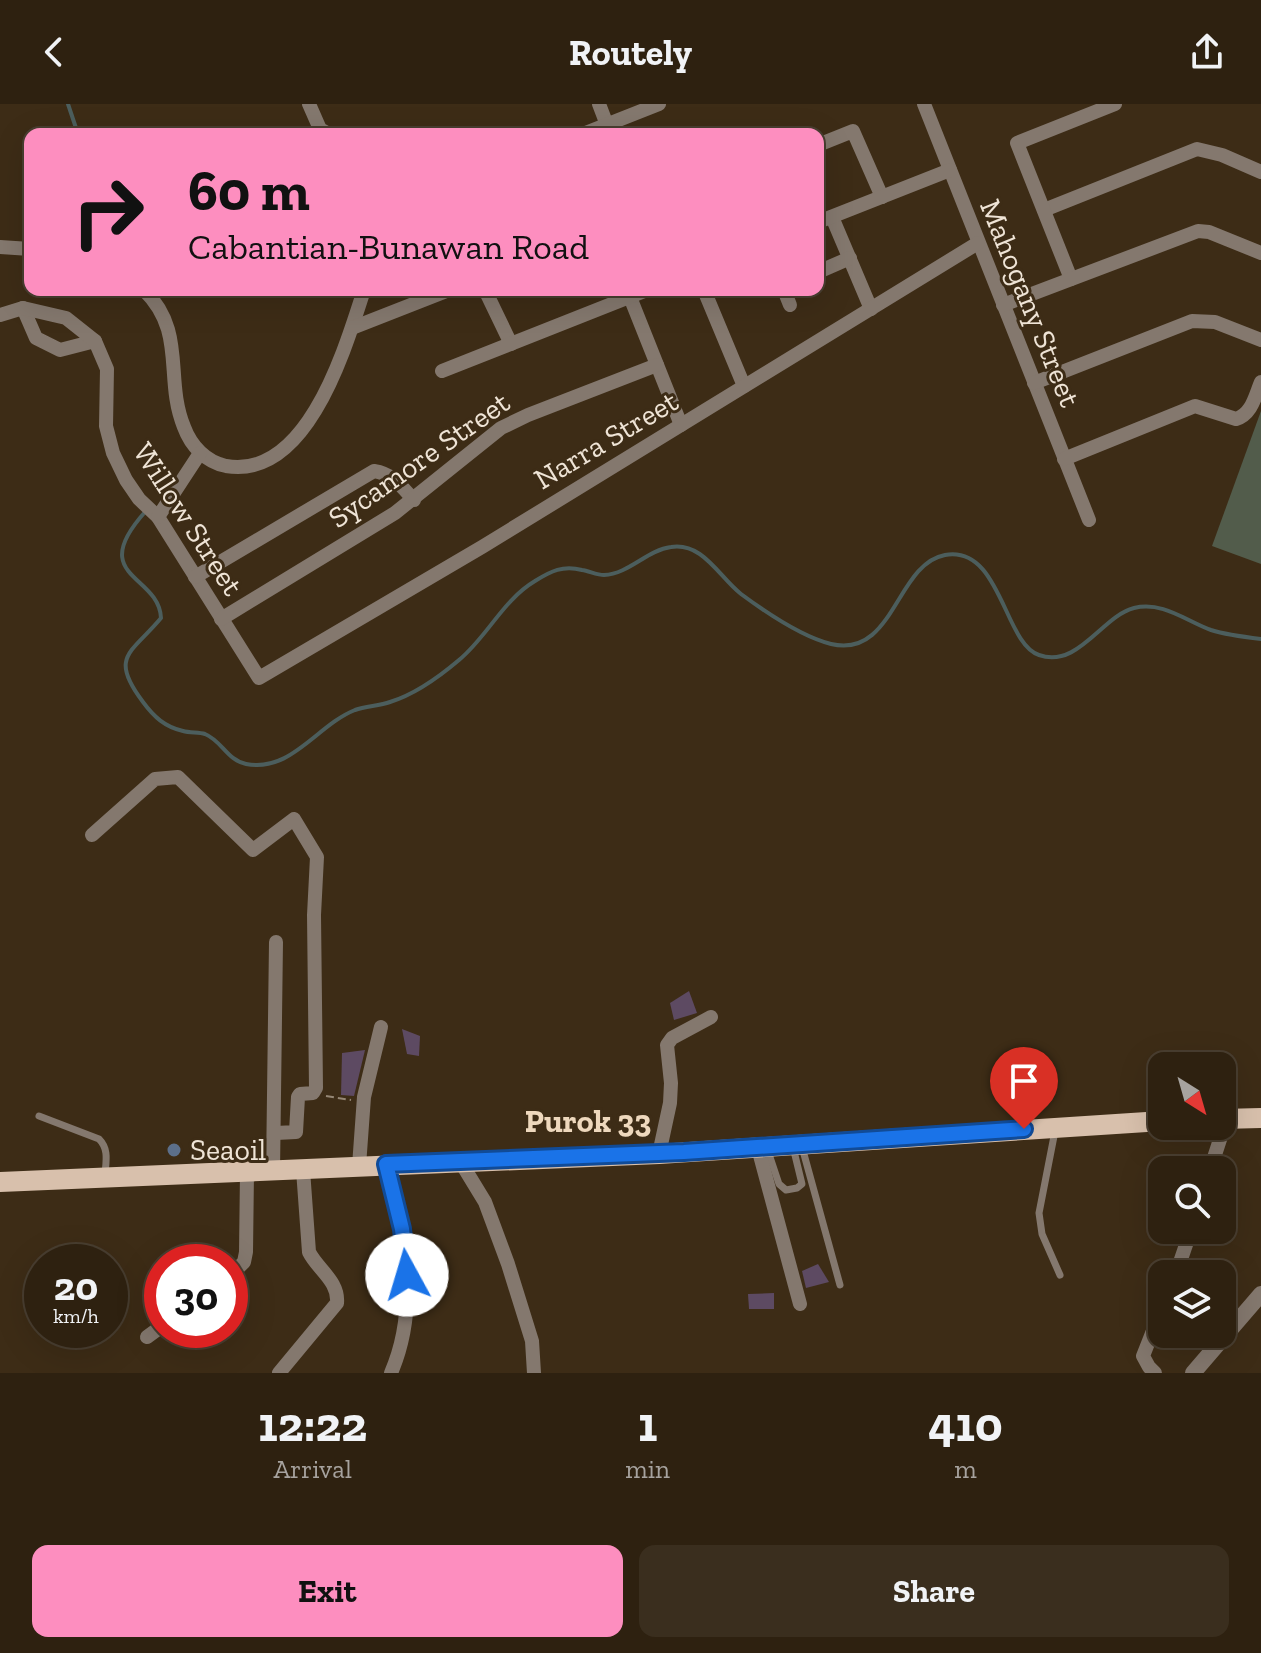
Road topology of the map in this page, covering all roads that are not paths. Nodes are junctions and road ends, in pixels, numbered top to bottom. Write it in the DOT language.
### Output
graph roads {
  1 [pos="309,104"];
  2 [pos="599,104"];
  3 [pos="659,104"];
  4 [pos="924,104"];
  5 [pos="1115,104"];
  6 [pos="607,125"];
  7 [pos="320,128"];
  8 [pos="599,128"];
  9 [pos="824,143"];
  10 [pos="950,170"];
  11 [pos="1261,172"];
  12 [pos="882,197"];
  13 [pos="1044,210"];
  14 [pos="825,220"];
  15 [pos="978,243"];
  16 [pos="0,247"];
  17 [pos="24,249"];
  18 [pos="1261,253"];
  19 [pos="850,258"];
  20 [pos="824,269"];
  21 [pos="1071,279"];
  22 [pos="150,296"];
  23 [pos="362,296"];
  24 [pos="434,296"];
  25 [pos="488,296"];
  26 [pos="706,296"];
  27 [pos="786,296"];
  28 [pos="630,297"];
  29 [pos="790,305"];
  30 [pos="1003,305"];
  31 [pos="23,308"];
  32 [pos="871,309"];
  33 [pos="0,315"];
  34 [pos="352,328"];
  35 [pos="1261,340"];
  36 [pos="95,341"];
  37 [pos="511,344"];
  38 [pos="657,365"];
  39 [pos="442,371"];
  40 [pos="1261,382"];
  41 [pos="1034,383"];
  42 [pos="744,386"];
  43 [pos="681,425"];
  44 [pos="200,453"];
  45 [pos="1064,459"];
  46 [pos="414,500"];
  47 [pos="158,517"];
  48 [pos="1089,520"];
  49 [pos="195,577"];
  50 [pos="221,619"];
  51 [pos="259,678"];
  52 [pos="92,835"];
  53 [pos="276,942"];
  54 [pos="711,1017"];
  55 [pos="381,1027"];
  56 [pos="39,1116"];
  57 [pos="1236,1118"];
  58 [pos="1261,1118"];
  59 [pos="1148,1122"];
  60 [pos="1056,1127"];
  61 [pos="276,1133"];
  62 [pos="797,1145"];
  63 [pos="762,1148"];
  64 [pos="659,1154"];
  65 [pos="460,1161"];
  66 [pos="386,1164"];
  67 [pos="359,1166"];
  68 [pos="303,1170"];
  69 [pos="273,1171"];
  70 [pos="247,1172"];
  71 [pos="105,1179"];
  72 [pos="0,1182"];
  73 [pos="246,1244"];
  74 [pos="1060,1275"];
  75 [pos="840,1285"];
  76 [pos="1261,1295"];
  77 [pos="800,1304"];
  78 [pos="1148,1343"];
  79 [pos="279,1373"];
  80 [pos="391,1373"];
  81 [pos="534,1373"];
  82 [pos="1155,1373"];
  83 [pos="1193,1373"];
  1 -- 7 [label="street"];
  2 -- 6 [label="street"];
  3 -- 6 [label="street"];
  4 -- 10 [label="street, Mahogany Street"];
  5 -- 13 [label="street"];
  6 -- 8 [label="street"];
  9 -- 12 [label="street"];
  10 -- 12 [label="street"];
  10 -- 15 [label="street, Mahogany Street"];
  11 -- 13 [label="street"];
  12 -- 14 [label="street"];
  13 -- 21 [label="street"];
  14 -- 19 [label="street"];
  15 -- 30 [label="street, Mahogany Street"];
  15 -- 32 [label="street, Narra Street"];
  16 -- 17 [label="street"];
  18 -- 21 [label="street"];
  19 -- 20 [label="street"];
  19 -- 32 [label="street"];
  21 -- 30 [label="street"];
  22 -- 44 [label="street"];
  23 -- 34 [label="street"];
  24 -- 34 [label="street"];
  25 -- 37 [label="street"];
  26 -- 42 [label="street"];
  27 -- 29 [label="street"];
  28 -- 37 [label="street"];
  28 -- 38 [label="street"];
  30 -- 41 [label="street, Mahogany Street"];
  31 -- 33 [label="street"];
  31 -- 36 [label="street"];
  31 -- 36 [label="street"];
  32 -- 42 [label="street, Narra Street"];
  34 -- 44 [label="street"];
  35 -- 41 [label="street"];
  36 -- 47 [label="street, Willow Street"];
  37 -- 39 [label="street"];
  38 -- 43 [label="street"];
  38 -- 46 [label="street, Sycamore Street"];
  40 -- 45 [label="street"];
  41 -- 45 [label="street, Mahogany Street"];
  42 -- 43 [label="street, Narra Street"];
  43 -- 51 [label="street, Narra Street"];
  44 -- 47 [label="street"];
  45 -- 48 [label="street, Mahogany Street"];
  46 -- 49 [label="street"];
  46 -- 50 [label="street, Sycamore Street"];
  47 -- 49 [label="street, Willow Street"];
  49 -- 50 [label="street, Willow Street"];
  50 -- 51 [label="street, Willow Street"];
  52 -- 61 [label="street"];
  53 -- 61 [label="street"];
  54 -- 64 [label="street"];
  55 -- 67 [label="street"];
  56 -- 71 [label="lane"];
  57 -- 58 [label="main road"];
  59 -- 60 [label="main road"];
  60 -- 62 [label="main road"];
  60 -- 74 [label="lane"];
  61 -- 69 [label="street"];
  62 -- 63 [label="main road"];
  62 -- 63 [label="lane"];
  62 -- 75 [label="lane"];
  63 -- 64 [label="main road"];
  63 -- 77 [label="street"];
  64 -- 65 [label="main road"];
  65 -- 66 [label="main road"];
  65 -- 81 [label="street"];
  66 -- 67 [label="main road"];
  66 -- 80 [label="street"];
  67 -- 68 [label="main road"];
  68 -- 69 [label="main road"];
  68 -- 79 [label="street"];
  69 -- 70 [label="main road"];
  70 -- 71 [label="main road"];
  70 -- 73 [label="street"];
  71 -- 72 [label="main road"];
  76 -- 83 [label="street"];
  78 -- 82 [label="street"];
}
